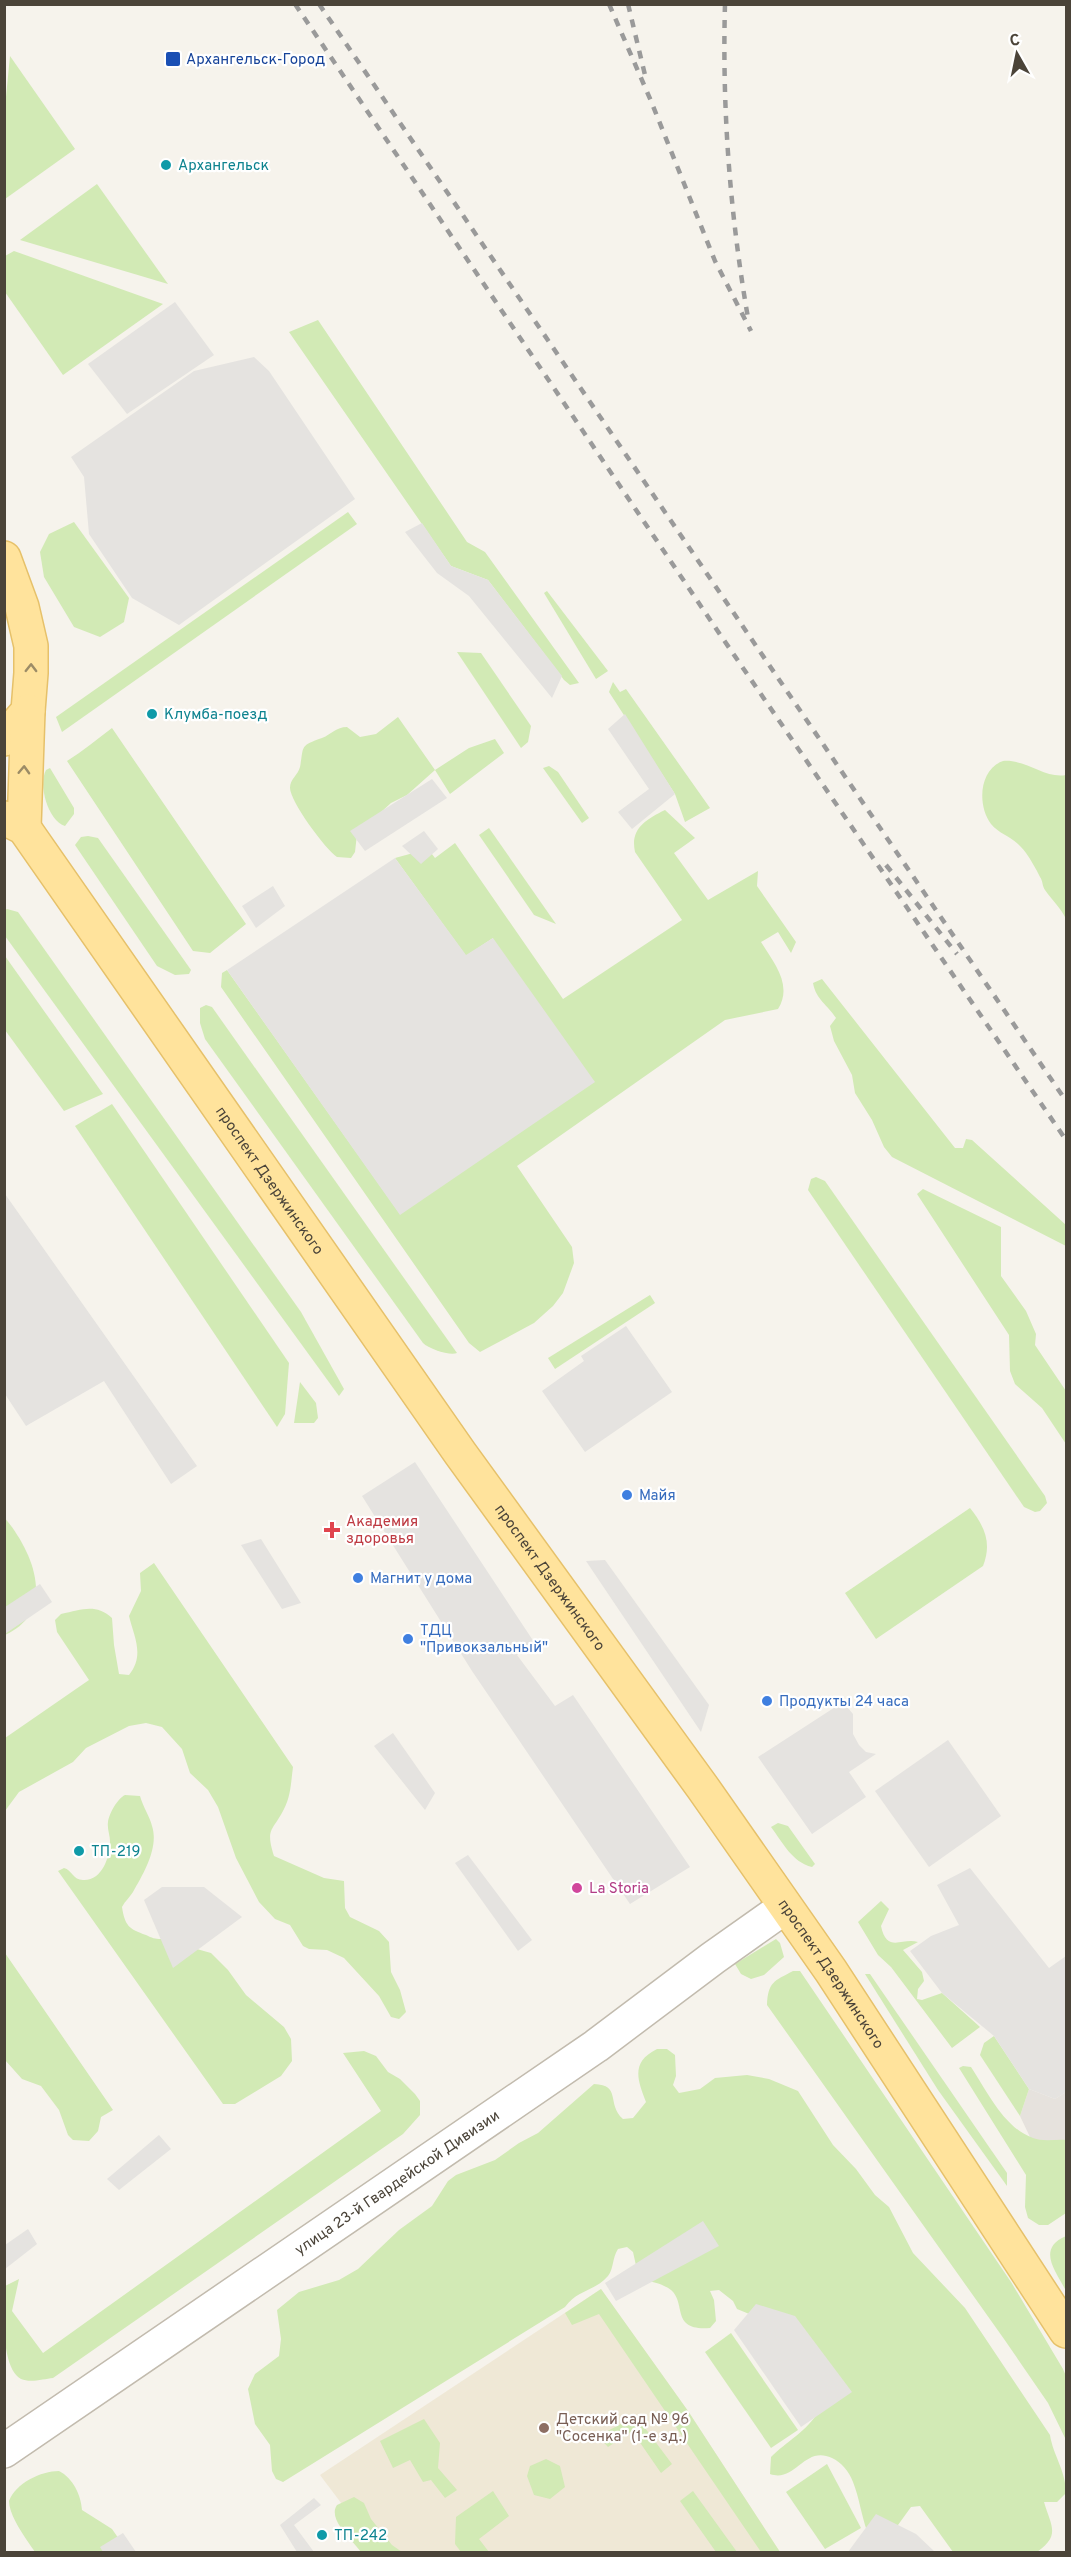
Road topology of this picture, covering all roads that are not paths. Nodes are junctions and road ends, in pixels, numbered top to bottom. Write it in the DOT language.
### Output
graph roads {
  1 [pos="4,558"];
  2 [pos="28,711"];
  3 [pos="4,739"];
  4 [pos="14,823"];
  5 [pos="785,1907"];
  6 [pos="1066,2331"];
  7 [pos="4,2451"];
  2 -- 1 [label="main road, one-way"];
  2 -- 3 [label="main road"];
  4 -- 2 [label="main road, one-way"];
  4 -- 5 [label="main road, проспект Дзержинского"];
  5 -- 6 [label="main road, проспект Дзержинского"];
  5 -- 7 [label="street, улица 23-й Гвардейской Дивизии"];
}
